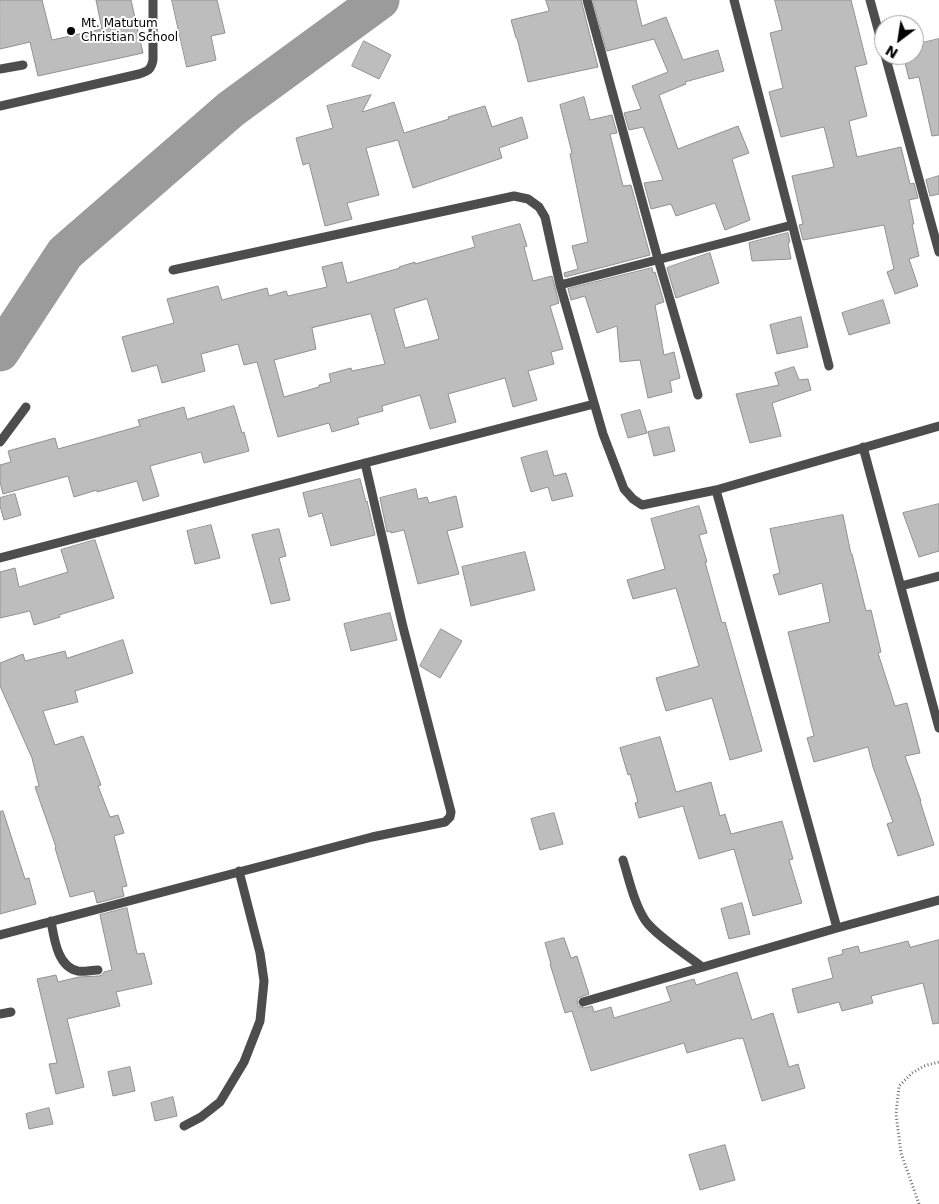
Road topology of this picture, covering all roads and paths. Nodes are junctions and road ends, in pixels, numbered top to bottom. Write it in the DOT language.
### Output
graph roads {
  1 [pos="153,0"];
  2 [pos="587,0"];
  3 [pos="734,0"];
  4 [pos="870,0"];
  5 [pos="874,15"];
  6 [pos="23,65"];
  7 [pos="888,65"];
  8 [pos="0,69"];
  9 [pos="0,106"];
  10 [pos="792,225"];
  11 [pos="939,252"];
  12 [pos="658,259"];
  13 [pos="173,270"];
  14 [pos="560,285"];
  15 [pos="828,366"];
  16 [pos="698,395"];
  17 [pos="594,404"];
  18 [pos="26,407"];
  19 [pos="939,426"];
  20 [pos="0,442"];
  21 [pos="863,448"];
  22 [pos="365,463"];
  23 [pos="716,490"];
  24 [pos="1,556"];
  25 [pos="939,576"];
  26 [pos="901,586"];
  27 [pos="939,728"];
  28 [pos="624,860"];
  29 [pos="239,871"];
  30 [pos="939,900"];
  31 [pos="51,921"];
  32 [pos="837,928"];
  33 [pos="0,934"];
  34 [pos="702,967"];
  35 [pos="98,970"];
  36 [pos="584,1002"];
  37 [pos="11,1012"];
  38 [pos="0,1014"];
  39 [pos="939,1062"];
  40 [pos="184,1126"];
  41 [pos="919,1204"];
  1 -- 9 [label="street"];
  2 -- 12 [label="street"];
  3 -- 10 [label="street"];
  4 -- 5 [label="street"];
  6 -- 8 [label="street"];
  7 -- 11 [label="street"];
  10 -- 12 [label="street"];
  10 -- 15 [label="street"];
  12 -- 14 [label="street"];
  12 -- 16 [label="street"];
  13 -- 14 [label="street"];
  14 -- 17 [label="street"];
  17 -- 22 [label="street"];
  17 -- 23 [label="street"];
  18 -- 20 [label="street"];
  19 -- 21 [label="street"];
  21 -- 23 [label="street"];
  21 -- 26 [label="street"];
  22 -- 24 [label="street"];
  22 -- 29 [label="street"];
  23 -- 32 [label="street"];
  25 -- 26 [label="street"];
  26 -- 27 [label="street"];
  28 -- 34 [label="street"];
  29 -- 31 [label="street"];
  29 -- 40 [label="street"];
  30 -- 32 [label="street"];
  31 -- 33 [label="street"];
  31 -- 35 [label="street"];
  32 -- 34 [label="street"];
  34 -- 36 [label="street"];
  37 -- 38 [label="street"];
  39 -- 41 [label="path"];
}
